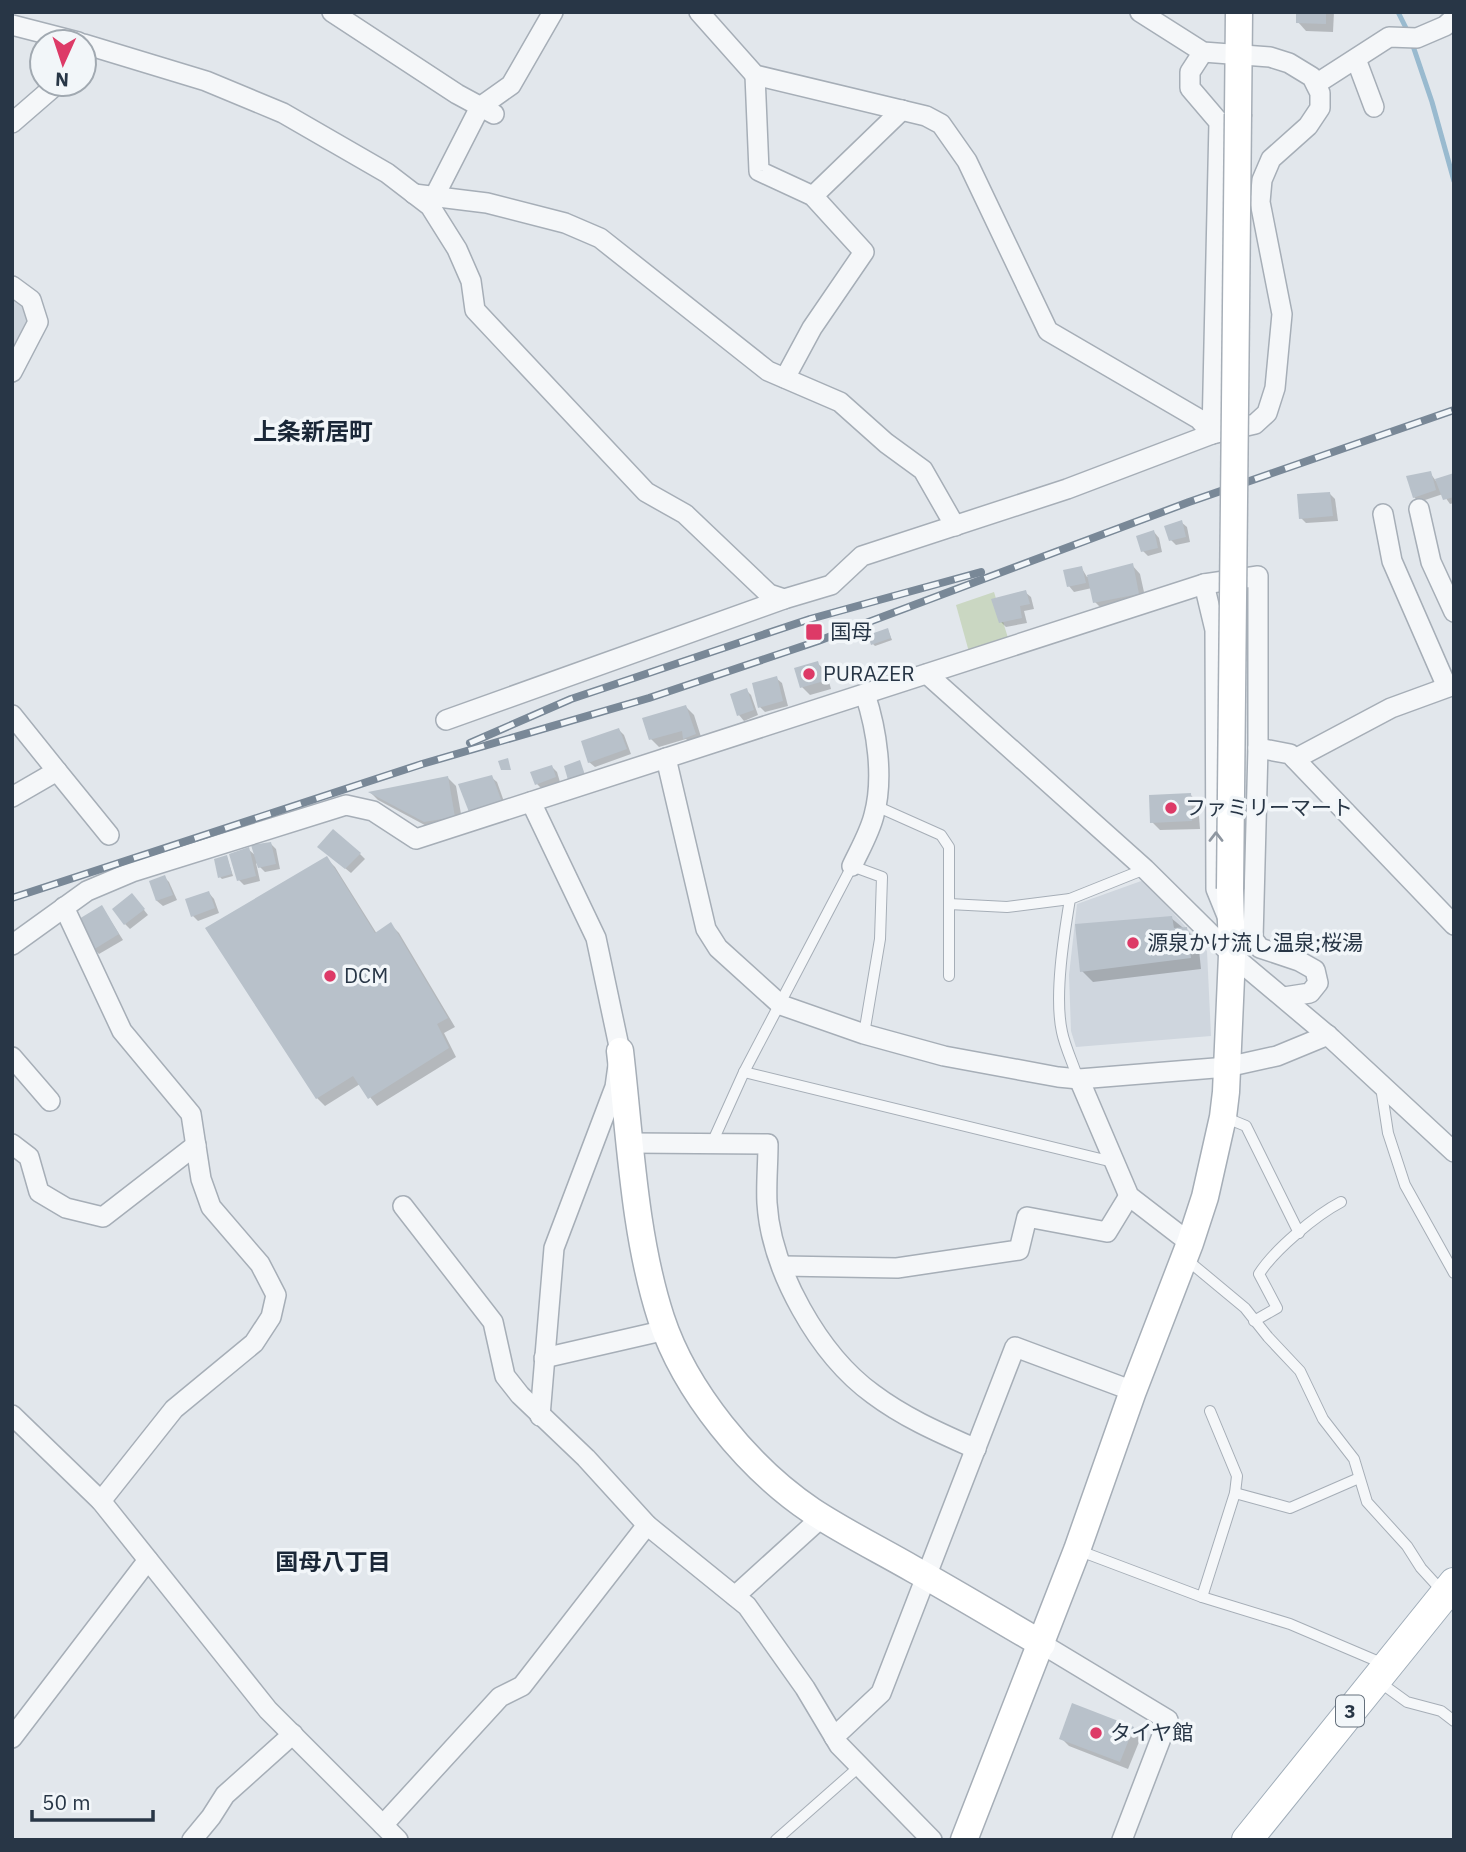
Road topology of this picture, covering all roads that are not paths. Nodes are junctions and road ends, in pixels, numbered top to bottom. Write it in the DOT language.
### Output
graph roads {
  1 [pos="332,12"];
  2 [pos="553,12"];
  3 [pos="699,12"];
  4 [pos="1140,12"];
  5 [pos="1239,12"];
  6 [pos="1454,18"];
  7 [pos="98,48"];
  8 [pos="1203,52"];
  9 [pos="1238,54"];
  10 [pos="1356,59"];
  11 [pos="755,75"];
  12 [pos="1316,84"];
  13 [pos="40,98"];
  14 [pos="1374,107"];
  15 [pos="487,110"];
  16 [pos="902,110"];
  17 [pos="12,122"];
  18 [pos="813,196"];
  19 [pos="433,202"];
  20 [pos="12,286"];
  21 [pos="12,372"];
  22 [pos="785,379"];
  23 [pos="1212,434"];
  24 [pos="1419,509"];
  25 [pos="1383,514"];
  26 [pos="955,526"];
  27 [pos="1204,584"];
  28 [pos="784,599"];
  29 [pos="1454,612"];
  30 [pos="927,674"];
  31 [pos="1451,686"];
  32 [pos="865,694"];
  33 [pos="12,715"];
  34 [pos="446,720"];
  35 [pos="1258,748"];
  36 [pos="666,758"];
  37 [pos="1294,759"];
  38 [pos="57,771"];
  39 [pos="12,797"];
  40 [pos="531,802"];
  41 [pos="876,806"];
  42 [pos="108,835"];
  43 [pos="852,866"];
  44 [pos="1145,869"];
  45 [pos="1070,899"];
  46 [pos="949,904"];
  47 [pos="64,907"];
  48 [pos="1454,925"];
  49 [pos="1231,926"];
  50 [pos="12,944"];
  51 [pos="1232,955"];
  52 [pos="949,976"];
  53 [pos="1284,997"];
  54 [pos="781,1004"];
  55 [pos="864,1034"];
  56 [pos="1328,1035"];
  57 [pos="620,1051"];
  58 [pos="12,1057"];
  59 [pos="1227,1067"];
  60 [pos="744,1072"];
  61 [pos="1079,1079"];
  62 [pos="1380,1085"];
  63 [pos="50,1101"];
  64 [pos="1223,1117"];
  65 [pos="631,1143"];
  66 [pos="712,1143"];
  67 [pos="12,1144"];
  68 [pos="196,1146"];
  69 [pos="1454,1152"];
  70 [pos="1113,1162"];
  71 [pos="1129,1196"];
  72 [pos="1341,1202"];
  73 [pos="403,1206"];
  74 [pos="1299,1233"];
  75 [pos="1187,1251"];
  76 [pos="783,1266"];
  77 [pos="1454,1273"];
  78 [pos="1254,1321"];
  79 [pos="666,1330"];
  80 [pos="544,1358"];
  81 [pos="1133,1391"];
  82 [pos="1210,1411"];
  83 [pos="12,1415"];
  84 [pos="540,1416"];
  85 [pos="976,1449"];
  86 [pos="1359,1478"];
  87 [pos="1235,1493"];
  88 [pos="101,1501"];
  89 [pos="822,1517"];
  90 [pos="647,1525"];
  91 [pos="1077,1549"];
  92 [pos="148,1560"];
  93 [pos="926,1576"];
  94 [pos="1451,1586"];
  95 [pos="735,1596"];
  96 [pos="1202,1597"];
  97 [pos="1041,1643"];
  98 [pos="1382,1672"];
  99 [pos="1454,1721"];
  100 [pos="293,1734"];
  101 [pos="834,1737"];
  102 [pos="12,1738"];
  103 [pos="860,1766"];
  104 [pos="383,1825"];
  105 [pos="192,1840"];
  106 [pos="398,1840"];
  107 [pos="776,1840"];
  108 [pos="932,1840"];
  109 [pos="964,1840"];
  110 [pos="1122,1840"];
  111 [pos="1247,1840"];
  1 -- 15 [label="street"];
  2 -- 15 [label="street"];
  3 -- 11 [label="street"];
  4 -- 8 [label="street"];
  5 -- 9 [label="street"];
  6 -- 10 [label="street"];
  7 -- 19 [label="street"];
  8 -- 9 [label="street"];
  8 -- 23 [label="street"];
  9 -- 12 [label="street"];
  9 -- 49 [label="street, bridge"];
  10 -- 12 [label="street"];
  10 -- 14 [label="street"];
  11 -- 16 [label="street"];
  11 -- 18 [label="street"];
  12 -- 23 [label="street"];
  13 -- 17 [label="street"];
  15 -- 19 [label="street"];
  16 -- 18 [label="street"];
  16 -- 23 [label="street"];
  18 -- 22 [label="street"];
  19 -- 22 [label="street"];
  19 -- 28 [label="street"];
  20 -- 21 [label="street"];
  22 -- 26 [label="street"];
  23 -- 26 [label="street"];
  24 -- 29 [label="street"];
  25 -- 31 [label="street"];
  26 -- 28 [label="street"];
  27 -- 30 [label="street"];
  27 -- 35 [label="street"];
  49 -- 27 [label="street, one-way"];
  28 -- 34 [label="street"];
  30 -- 32 [label="street"];
  30 -- 44 [label="street"];
  31 -- 37 [label="street"];
  32 -- 36 [label="street"];
  32 -- 41 [label="street"];
  33 -- 38 [label="street"];
  35 -- 37 [label="street"];
  35 -- 53 [label="street"];
  36 -- 40 [label="street"];
  36 -- 54 [label="street"];
  37 -- 48 [label="street"];
  38 -- 39 [label="street"];
  38 -- 42 [label="street"];
  40 -- 47 [label="street"];
  40 -- 57 [label="street"];
  41 -- 43 [label="street"];
  41 -- 46 [label="lane"];
  43 -- 54 [label="lane"];
  43 -- 55 [label="lane"];
  44 -- 45 [label="lane"];
  44 -- 51 [label="street"];
  45 -- 46 [label="lane"];
  45 -- 61 [label="lane"];
  46 -- 52 [label="lane"];
  47 -- 50 [label="street"];
  47 -- 68 [label="street"];
  49 -- 51 [label="street"];
  51 -- 53 [label="street"];
  51 -- 59 [label="street"];
  53 -- 56 [label="street"];
  54 -- 55 [label="street"];
  54 -- 60 [label="lane"];
  55 -- 61 [label="street"];
  56 -- 59 [label="street"];
  56 -- 62 [label="street"];
  57 -- 65 [label="street"];
  57 -- 80 [label="street"];
  58 -- 63 [label="street"];
  59 -- 61 [label="street"];
  59 -- 64 [label="street"];
  60 -- 66 [label="lane"];
  60 -- 70 [label="lane"];
  61 -- 70 [label="street"];
  62 -- 69 [label="street"];
  62 -- 77 [label="lane"];
  64 -- 74 [label="lane"];
  64 -- 75 [label="street"];
  65 -- 66 [label="street"];
  65 -- 79 [label="street"];
  66 -- 76 [label="street"];
  67 -- 68 [label="street"];
  68 -- 88 [label="street"];
  70 -- 71 [label="street"];
  71 -- 75 [label="street"];
  71 -- 76 [label="street"];
  72 -- 74 [label="lane"];
  73 -- 84 [label="street"];
  74 -- 78 [label="lane"];
  75 -- 78 [label="lane"];
  75 -- 81 [label="street"];
  76 -- 85 [label="street"];
  78 -- 86 [label="lane"];
  79 -- 80 [label="street"];
  79 -- 89 [label="street"];
  80 -- 84 [label="street"];
  81 -- 85 [label="street"];
  81 -- 91 [label="street"];
  82 -- 87 [label="lane"];
  83 -- 88 [label="street"];
  84 -- 90 [label="street"];
  85 -- 93 [label="street"];
  86 -- 87 [label="lane"];
  86 -- 94 [label="lane"];
  87 -- 96 [label="lane"];
  88 -- 92 [label="street"];
  89 -- 93 [label="street"];
  89 -- 95 [label="street"];
  90 -- 95 [label="street"];
  90 -- 104 [label="street"];
  91 -- 96 [label="lane"];
  91 -- 97 [label="street"];
  92 -- 100 [label="street"];
  92 -- 102 [label="street"];
  93 -- 97 [label="street"];
  93 -- 101 [label="street"];
  94 -- 98 [label="main road, 3"];
  95 -- 101 [label="street"];
  96 -- 98 [label="lane"];
  97 -- 109 [label="street"];
  97 -- 110 [label="street"];
  98 -- 99 [label="lane"];
  98 -- 111 [label="main road, 3"];
  100 -- 104 [label="street"];
  100 -- 105 [label="street"];
  101 -- 103 [label="street"];
  103 -- 107 [label="lane"];
  103 -- 108 [label="street"];
  104 -- 106 [label="street"];
}
